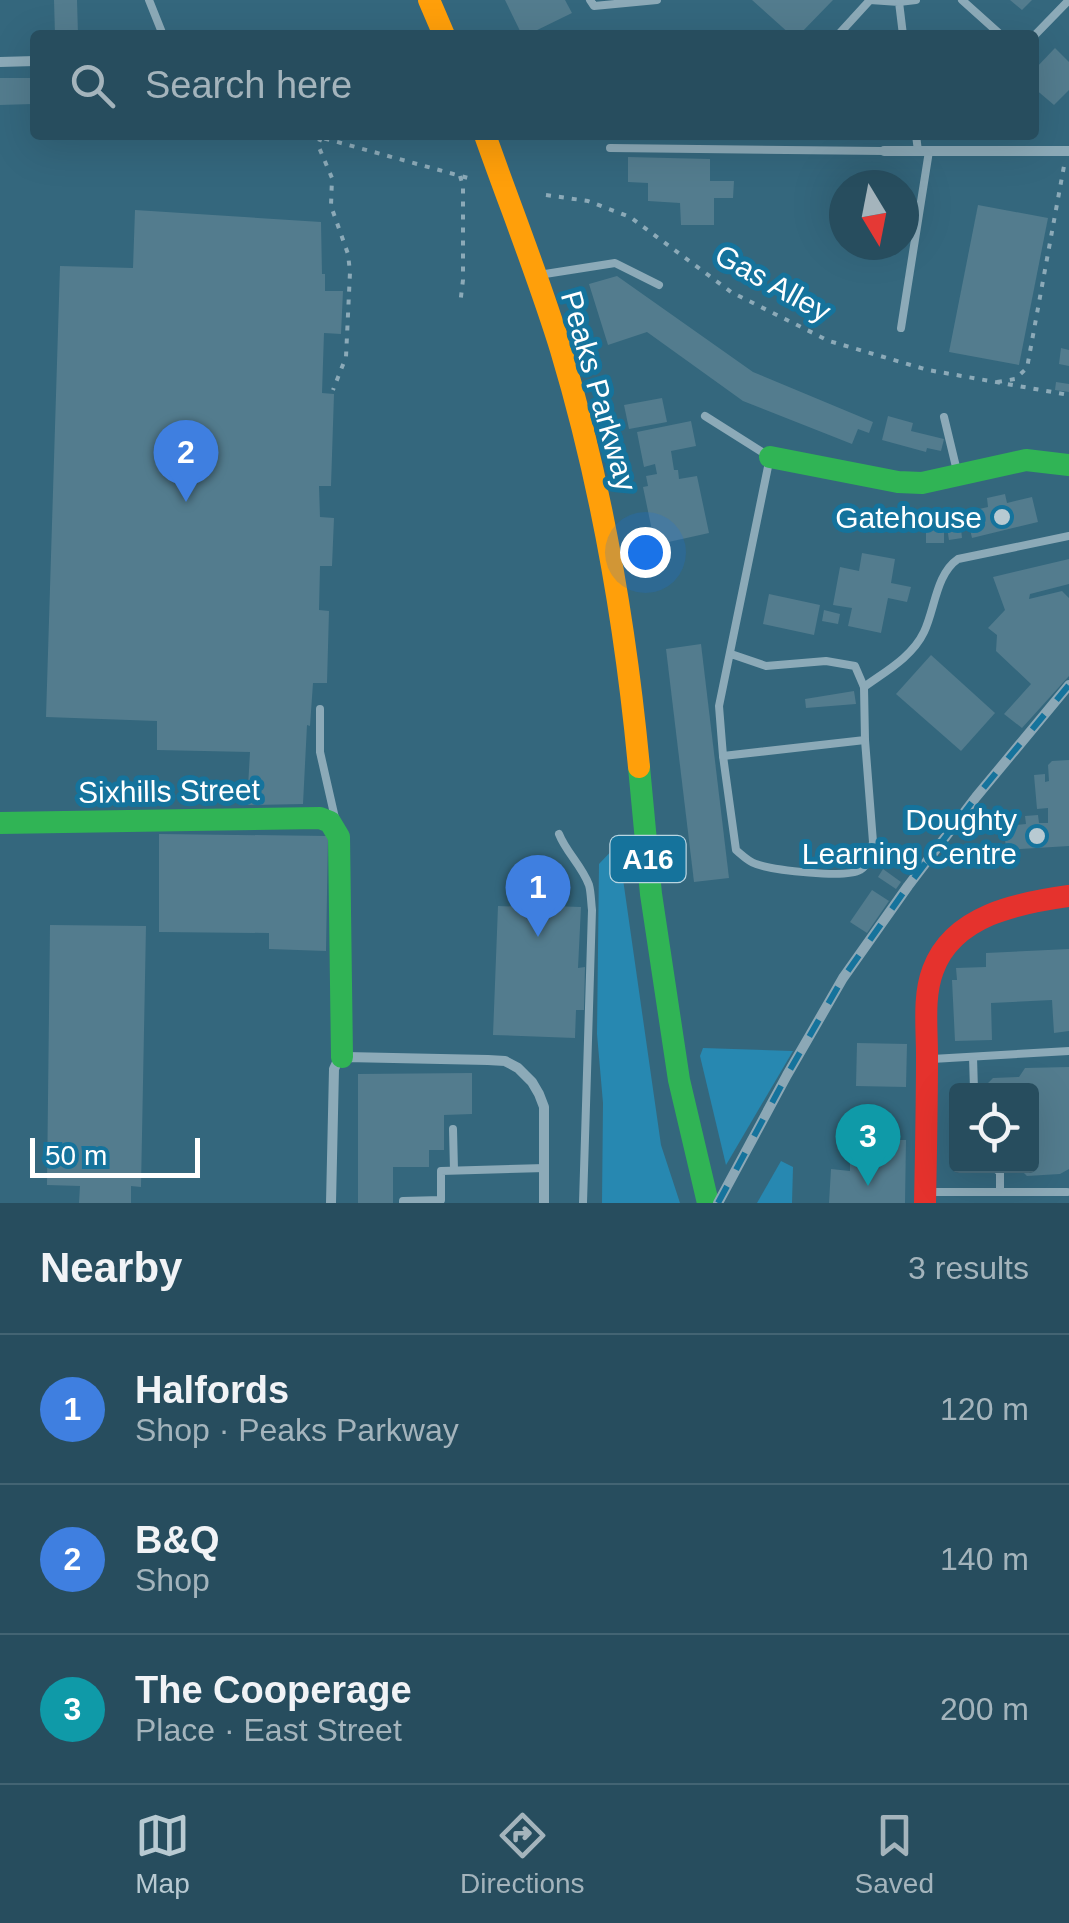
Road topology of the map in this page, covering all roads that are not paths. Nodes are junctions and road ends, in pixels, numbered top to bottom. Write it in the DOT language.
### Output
graph roads {
  1 [pos="149,0"];
  2 [pos="428,0"];
  3 [pos="590,0"];
  4 [pos="657,0"];
  5 [pos="870,0"];
  6 [pos="916,0"];
  7 [pos="962,0"];
  8 [pos="1069,0"];
  9 [pos="899,2"];
  10 [pos="162,30"];
  11 [pos="442,30"];
  12 [pos="843,30"];
  13 [pos="902,30"];
  14 [pos="995,30"];
  15 [pos="1039,31"];
  16 [pos="0,62"];
  17 [pos="30,62"];
  18 [pos="487,140"];
  19 [pos="918,140"];
  20 [pos="610,148"];
  21 [pos="884,151"];
  22 [pos="923,151"];
  23 [pos="1068,151"];
  24 [pos="534,276"];
  25 [pos="659,285"];
  26 [pos="901,328"];
  27 [pos="705,416"];
  28 [pos="944,417"];
  29 [pos="770,457"];
  30 [pos="1069,465"];
  31 [pos="958,475"];
  32 [pos="1069,536"];
  33 [pos="731,654"];
  34 [pos="864,686"];
  35 [pos="320,709"];
  36 [pos="865,740"];
  37 [pos="723,756"];
  38 [pos="0,824"];
  39 [pos="336,826"];
  40 [pos="559,834"];
  41 [pos="1069,896"];
  42 [pos="1069,1052"];
  43 [pos="973,1057"];
  44 [pos="340,1059"];
  45 [pos="927,1060"];
  46 [pos="974,1083"];
  47 [pos="453,1129"];
  48 [pos="545,1168"];
  49 [pos="454,1170"];
  50 [pos="1000,1173"];
  51 [pos="1000,1192"];
  52 [pos="1016,1192"];
  53 [pos="1068,1192"];
  54 [pos="925,1198"];
  55 [pos="331,1203"];
  56 [pos="404,1203"];
  57 [pos="544,1203"];
  58 [pos="583,1203"];
  59 [pos="708,1203"];
  60 [pos="1016,1203"];
  1 -- 10 [label="lane"];
  2 -- 11 [label="main road"];
  3 -- 4 [label="lane"];
  5 -- 9 [label="lane"];
  5 -- 12 [label="lane"];
  6 -- 9 [label="lane"];
  7 -- 14 [label="lane"];
  8 -- 15 [label="lane"];
  9 -- 13 [label="lane"];
  16 -- 17 [label="street"];
  18 -- 24 [label="main road, Peaks Parkway / A16"];
  19 -- 22 [label="lane"];
  20 -- 21 [label="lane"];
  21 -- 22 [label="street"];
  22 -- 23 [label="street"];
  22 -- 26 [label="lane"];
  24 -- 25 [label="lane"];
  24 -- 59 [label="main road, Peaks Parkway / A16"];
  27 -- 29 [label="lane"];
  28 -- 31 [label="lane"];
  29 -- 31 [label="main road"];
  29 -- 33 [label="lane"];
  30 -- 31 [label="main road"];
  32 -- 34 [label="lane"];
  33 -- 34 [label="lane"];
  33 -- 37 [label="lane"];
  34 -- 36 [label="lane"];
  35 -- 39 [label="lane"];
  36 -- 37 [label="lane"];
  36 -- 37 [label="lane"];
  38 -- 39 [label="main road, Sixhills Street"];
  39 -- 44 [label="main road"];
  40 -- 58 [label="lane"];
  41 -- 45 [label="main road"];
  42 -- 43 [label="lane"];
  43 -- 45 [label="lane"];
  43 -- 46 [label="lane"];
  44 -- 48 [label="street"];
  44 -- 55 [label="street"];
  45 -- 54 [label="main road"];
  47 -- 49 [label="lane"];
  48 -- 49 [label="lane"];
  48 -- 57 [label="street"];
  49 -- 56 [label="lane"];
  50 -- 51 [label="lane"];
  51 -- 52 [label="lane"];
  51 -- 54 [label="lane"];
  52 -- 53 [label="lane"];
  52 -- 60 [label="lane"];
}
